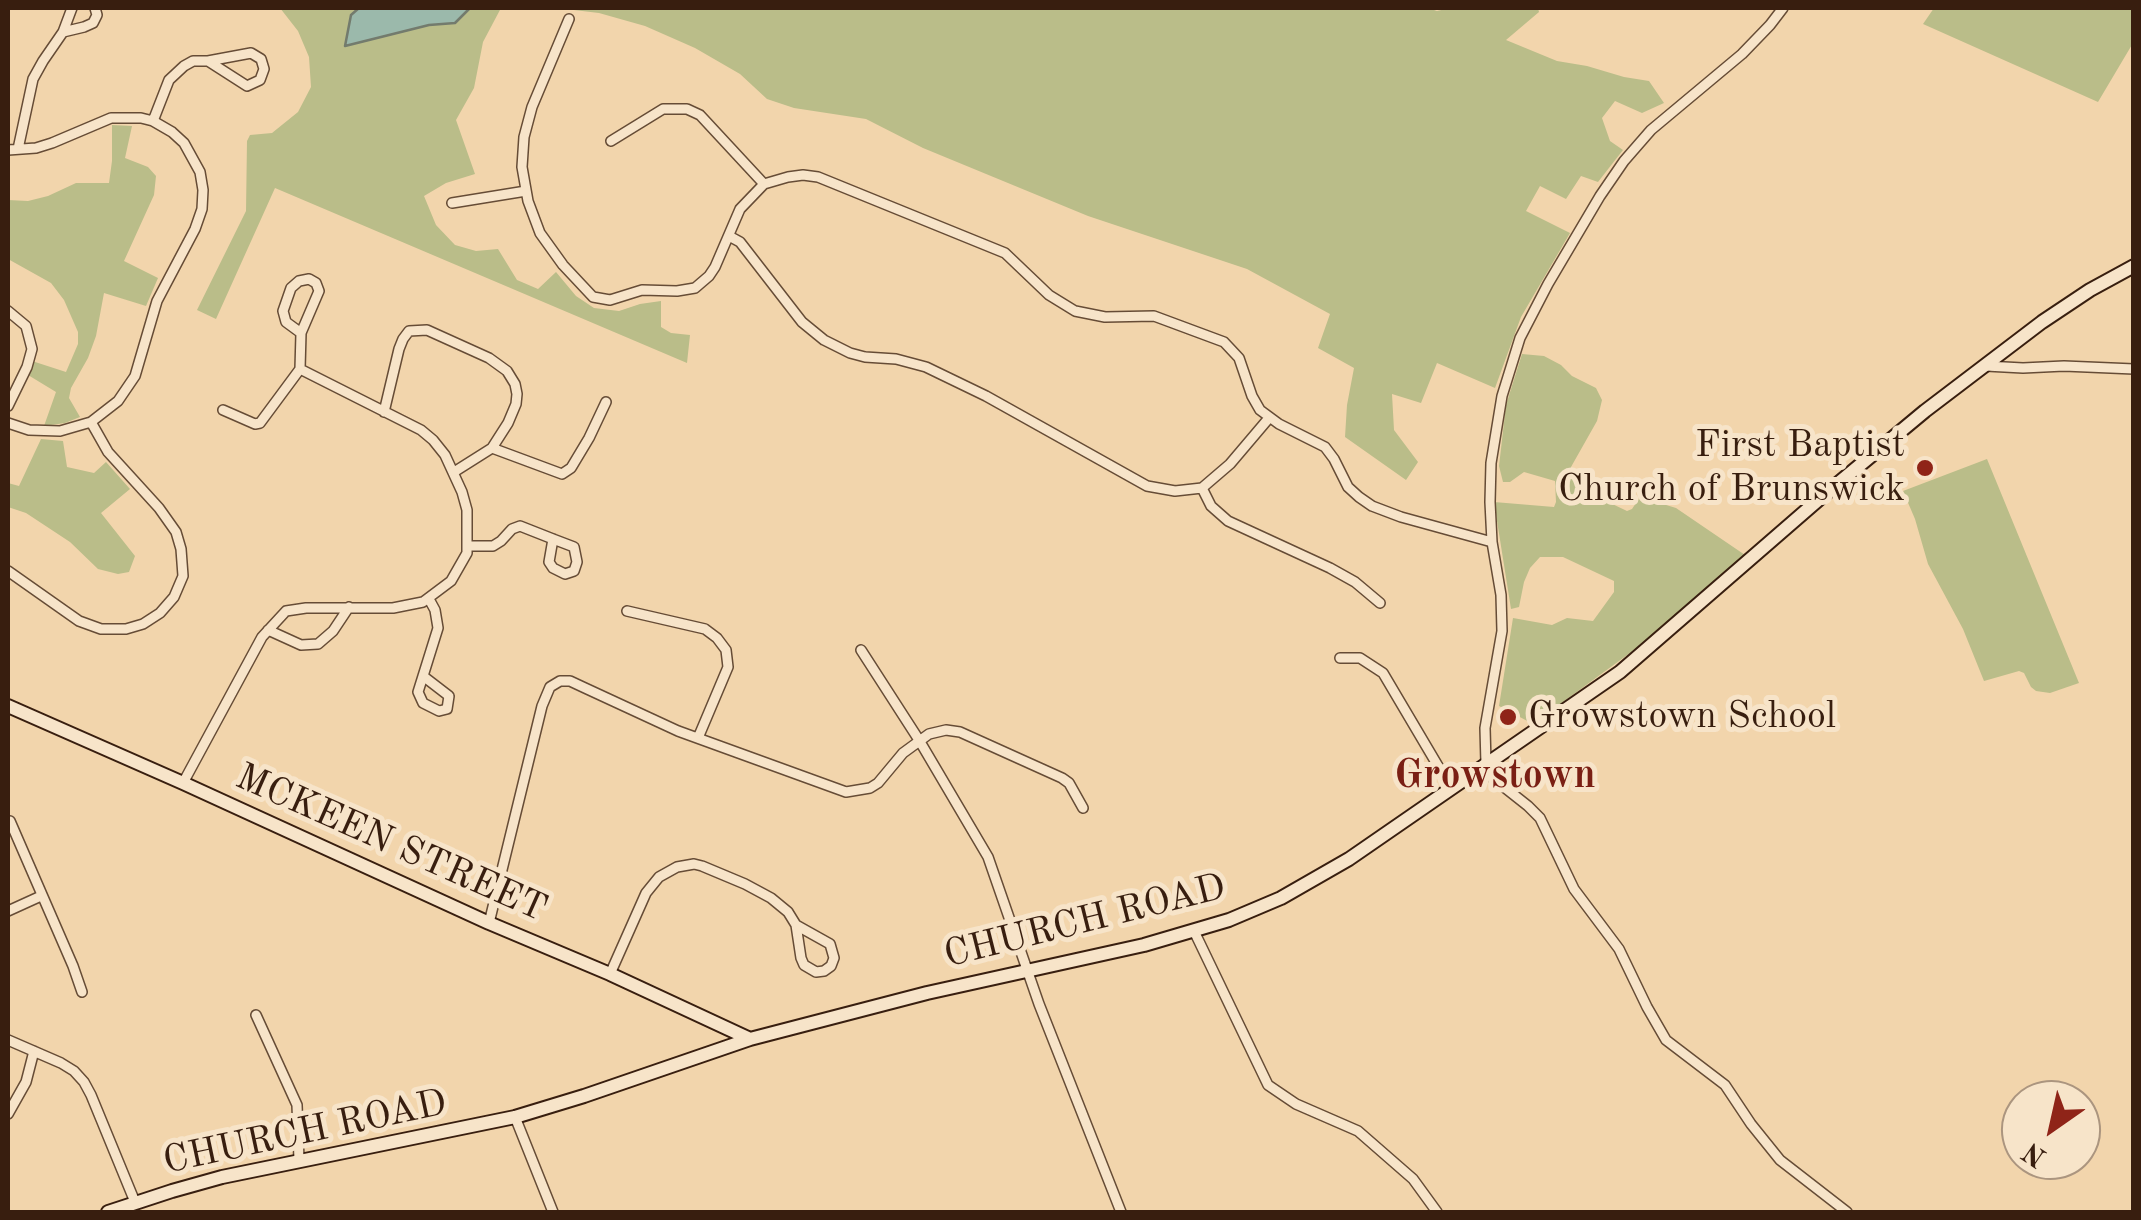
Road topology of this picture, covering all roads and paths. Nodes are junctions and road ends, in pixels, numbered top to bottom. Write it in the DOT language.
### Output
graph roads {
  1 [pos="72,8"];
  2 [pos="95,8"];
  3 [pos="1782,8"];
  4 [pos="568,19"];
  5 [pos="64,32"];
  6 [pos="208,61"];
  7 [pos="153,121"];
  8 [pos="611,141"];
  9 [pos="12,149"];
  10 [pos="764,184"];
  11 [pos="526,190"];
  12 [pos="452,203"];
  13 [pos="729,236"];
  14 [pos="2134,266"];
  15 [pos="8,311"];
  16 [pos="301,333"];
  17 [pos="1985,366"];
  18 [pos="2134,368"];
  19 [pos="300,369"];
  20 [pos="606,402"];
  21 [pos="8,406"];
  22 [pos="223,410"];
  23 [pos="384,412"];
  24 [pos="1269,418"];
  25 [pos="91,422"];
  26 [pos="8,424"];
  27 [pos="492,448"];
  28 [pos="454,472"];
  29 [pos="1202,488"];
  30 [pos="553,539"];
  31 [pos="1492,542"];
  32 [pos="468,546"];
  33 [pos="8,571"];
  34 [pos="429,600"];
  35 [pos="1380,603"];
  36 [pos="348,608"];
  37 [pos="627,611"];
  38 [pos="268,630"];
  39 [pos="861,650"];
  40 [pos="1340,658"];
  41 [pos="424,676"];
  42 [pos="8,706"];
  43 [pos="698,738"];
  44 [pos="919,740"];
  45 [pos="1483,766"];
  46 [pos="184,782"];
  47 [pos="1451,788"];
  48 [pos="1082,808"];
  49 [pos="10,821"];
  50 [pos="42,896"];
  51 [pos="8,912"];
  52 [pos="489,923"];
  53 [pos="796,925"];
  54 [pos="1194,931"];
  55 [pos="1027,970"];
  56 [pos="610,974"];
  57 [pos="82,992"];
  58 [pos="256,1015"];
  59 [pos="750,1038"];
  60 [pos="8,1040"];
  61 [pos="34,1052"];
  62 [pos="8,1114"];
  63 [pos="515,1117"];
  64 [pos="299,1160"];
  65 [pos="135,1202"];
  66 [pos="108,1212"];
  67 [pos="553,1212"];
  68 [pos="1121,1212"];
  69 [pos="1437,1212"];
  70 [pos="1848,1212"];
  1 -- 5 [label="street"];
  2 -- 5 [label="street"];
  3 -- 31 [label="street"];
  4 -- 11 [label="street"];
  5 -- 9 [label="street"];
  6 -- 6 [label="street"];
  6 -- 7 [label="street"];
  7 -- 9 [label="street"];
  7 -- 25 [label="street"];
  8 -- 10 [label="street"];
  10 -- 13 [label="street"];
  10 -- 24 [label="street"];
  11 -- 12 [label="street"];
  11 -- 13 [label="street"];
  13 -- 29 [label="street"];
  14 -- 17 [label="street, CHURCH ROAD"];
  15 -- 21 [label="street"];
  16 -- 16 [label="street"];
  16 -- 19 [label="street"];
  17 -- 18 [label="street"];
  17 -- 45 [label="street, CHURCH ROAD"];
  19 -- 22 [label="street"];
  19 -- 23 [label="street"];
  20 -- 27 [label="street"];
  23 -- 27 [label="street"];
  23 -- 28 [label="street"];
  24 -- 29 [label="street"];
  24 -- 31 [label="street"];
  25 -- 26 [label="street"];
  25 -- 33 [label="street"];
  27 -- 28 [label="street"];
  28 -- 32 [label="street"];
  29 -- 35 [label="street"];
  30 -- 32 [label="street"];
  31 -- 45 [label="street"];
  32 -- 34 [label="street"];
  34 -- 36 [label="street"];
  34 -- 41 [label="street"];
  36 -- 38 [label="street"];
  36 -- 38 [label="street"];
  37 -- 43 [label="street"];
  38 -- 46 [label="street"];
  39 -- 44 [label="street"];
  40 -- 47 [label="street"];
  42 -- 46 [label="street, MCKEEN STREET"];
  43 -- 44 [label="street"];
  43 -- 52 [label="street"];
  44 -- 48 [label="street"];
  44 -- 55 [label="street"];
  45 -- 47 [label="street, CHURCH ROAD"];
  45 -- 70 [label="street"];
  46 -- 52 [label="street, MCKEEN STREET"];
  47 -- 54 [label="street, CHURCH ROAD"];
  49 -- 50 [label="street"];
  50 -- 51 [label="street"];
  50 -- 57 [label="street"];
  52 -- 56 [label="street, MCKEEN STREET"];
  53 -- 53 [label="street"];
  53 -- 56 [label="street"];
  54 -- 55 [label="street, CHURCH ROAD"];
  54 -- 69 [label="street"];
  55 -- 59 [label="street, CHURCH ROAD"];
  55 -- 68 [label="street"];
  56 -- 59 [label="street, MCKEEN STREET"];
  58 -- 64 [label="street"];
  59 -- 63 [label="street, CHURCH ROAD"];
  60 -- 61 [label="street"];
  61 -- 62 [label="street"];
  61 -- 65 [label="street"];
  63 -- 64 [label="street, CHURCH ROAD"];
  63 -- 67 [label="street"];
  64 -- 65 [label="street, CHURCH ROAD"];
  65 -- 66 [label="street, CHURCH ROAD"];
}
